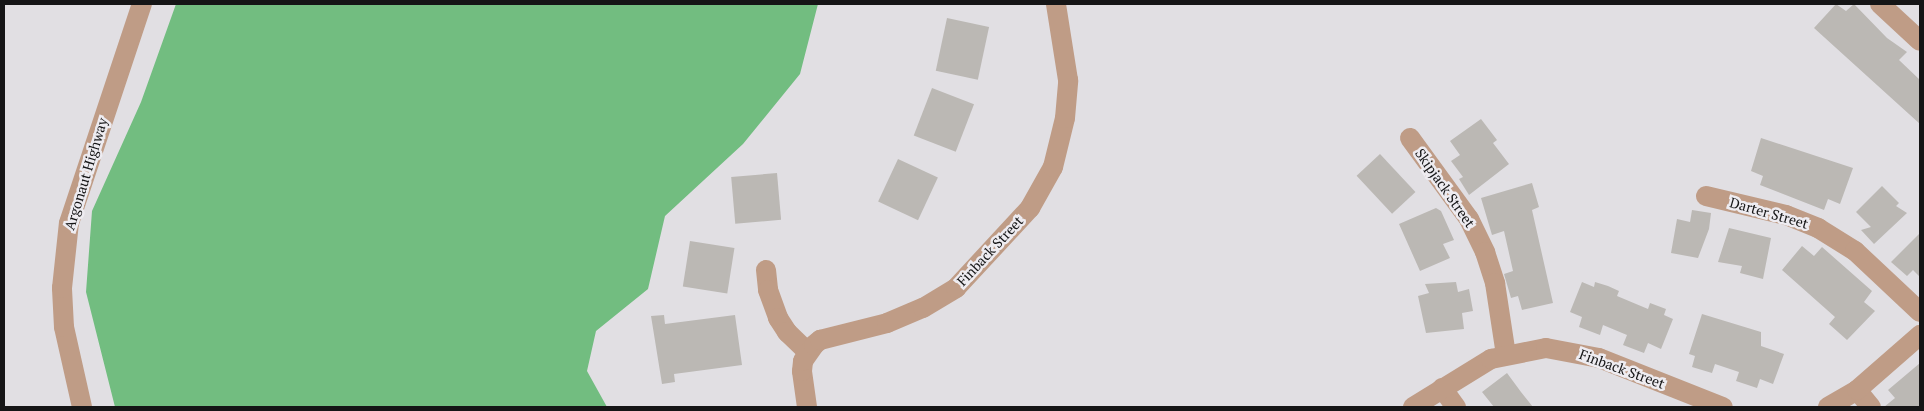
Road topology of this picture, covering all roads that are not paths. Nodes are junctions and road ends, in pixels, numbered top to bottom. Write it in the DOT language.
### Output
graph roads {
  1 [pos="142,4"];
  2 [pos="1056,4"];
  3 [pos="1880,4"];
  4 [pos="1920,41"];
  5 [pos="1410,138"];
  6 [pos="1706,196"];
  7 [pos="766,270"];
  8 [pos="1920,312"];
  9 [pos="1920,335"];
  10 [pos="808,352"];
  11 [pos="1506,355"];
  12 [pos="1442,388"];
  13 [pos="1857,390"];
  14 [pos="82,407"];
  15 [pos="807,407"];
  16 [pos="1413,407"];
  17 [pos="1456,407"];
  18 [pos="1723,407"];
  19 [pos="1828,407"];
  20 [pos="1871,407"];
  1 -- 14 [label="street, Argonaut Highway"];
  2 -- 10 [label="street, Finback Street"];
  3 -- 4 [label="street"];
  5 -- 11 [label="street, Skipjack Street"];
  6 -- 8 [label="street, Darter Street"];
  7 -- 10 [label="street"];
  9 -- 13 [label="street"];
  10 -- 15 [label="street"];
  11 -- 12 [label="street, Finback Street"];
  11 -- 18 [label="street, Finback Street"];
  12 -- 16 [label="street, Finback Street"];
  12 -- 17 [label="street"];
  13 -- 19 [label="street"];
  13 -- 20 [label="street"];
}
